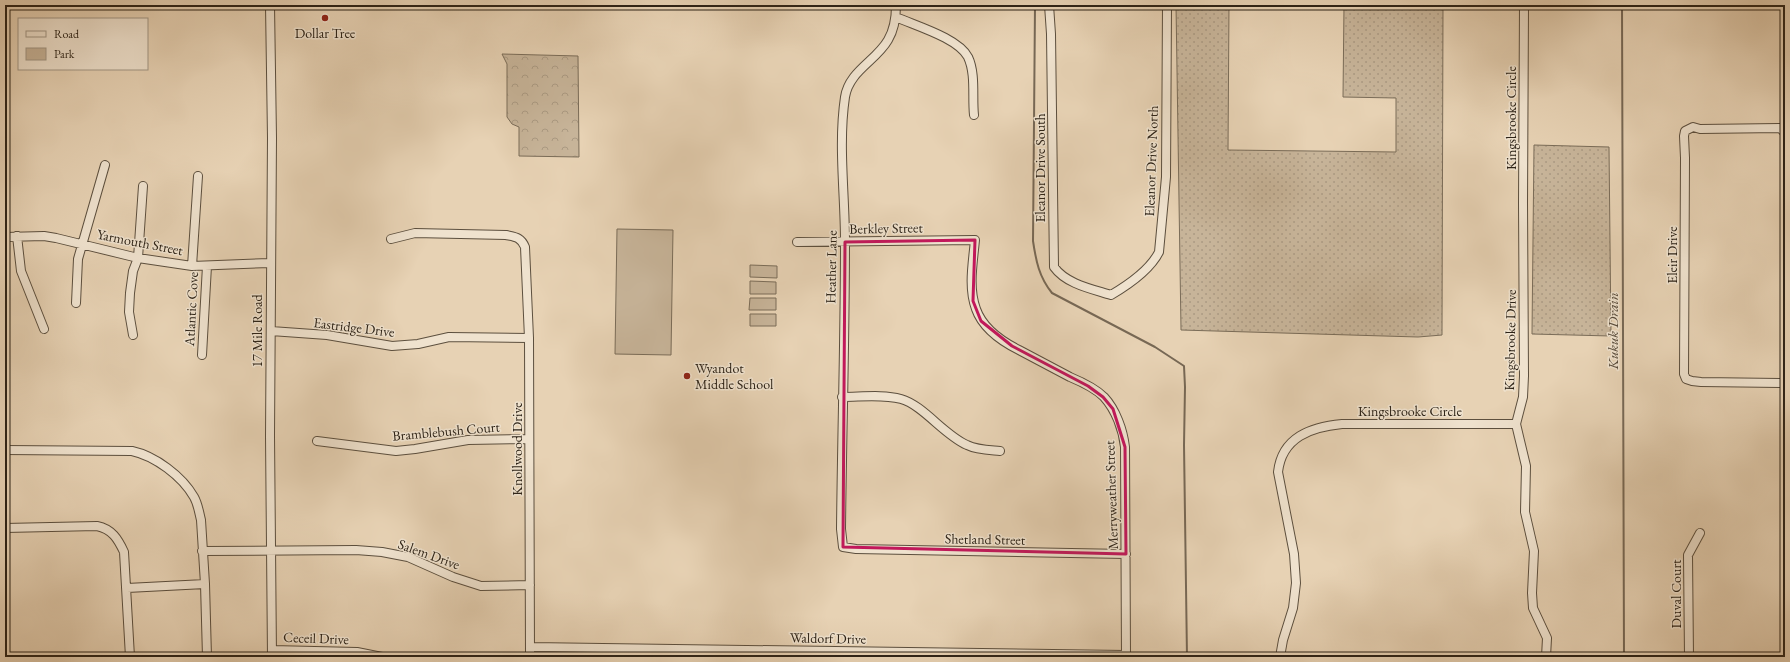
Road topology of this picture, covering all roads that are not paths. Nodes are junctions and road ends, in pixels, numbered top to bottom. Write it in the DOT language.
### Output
graph roads {
  1 [pos="270,5"];
  2 [pos="896,5"];
  3 [pos="1049,5"];
  4 [pos="1167,5"];
  5 [pos="1524,5"];
  6 [pos="896,17"];
  7 [pos="974,115"];
  8 [pos="1784,131"];
  9 [pos="105,165"];
  10 [pos="198,176"];
  11 [pos="143,186"];
  12 [pos="17,236"];
  13 [pos="5,237"];
  14 [pos="391,239"];
  15 [pos="975,240"];
  16 [pos="797,242"];
  17 [pos="845,242"];
  18 [pos="82,244"];
  19 [pos="138,258"];
  20 [pos="270,263"];
  21 [pos="192,266"];
  22 [pos="207,266"];
  23 [pos="1524,280"];
  24 [pos="1111,295"];
  25 [pos="76,303"];
  26 [pos="44,328"];
  27 [pos="271,331"];
  28 [pos="133,335"];
  29 [pos="529,338"];
  30 [pos="202,355"];
  31 [pos="1785,383"];
  32 [pos="842,396"];
  33 [pos="1516,424"];
  34 [pos="530,438"];
  35 [pos="317,441"];
  36 [pos="5,450"];
  37 [pos="1000,451"];
  38 [pos="5,528"];
  39 [pos="1700,533"];
  40 [pos="843,547"];
  41 [pos="271,549"];
  42 [pos="202,551"];
  43 [pos="1126,554"];
  44 [pos="205,584"];
  45 [pos="530,585"];
  46 [pos="127,588"];
  47 [pos="531,647"];
  48 [pos="272,653"];
  49 [pos="840,654"];
  50 [pos="1126,656"];
  51 [pos="130,657"];
  52 [pos="207,657"];
  53 [pos="382,657"];
  54 [pos="530,657"];
  55 [pos="1280,657"];
  56 [pos="1546,657"];
  57 [pos="1689,657"];
  1 -- 20 [label="street, 17 Mile Road"];
  2 -- 6 [label="street, Heather Lane"];
  3 -- 24 [label="street, Eleanor Drive South"];
  4 -- 24 [label="street, Eleanor Drive North"];
  5 -- 23 [label="street, Kingsbrooke Circle"];
  6 -- 7 [label="street"];
  6 -- 17 [label="street, Heather Lane"];
  8 -- 31 [label="street, Eleir Drive"];
  9 -- 18 [label="street"];
  10 -- 21 [label="street"];
  11 -- 19 [label="street"];
  12 -- 13 [label="street, Yarmouth Street"];
  12 -- 18 [label="street, Yarmouth Street"];
  12 -- 26 [label="street"];
  14 -- 29 [label="street, Knollwood Drive"];
  15 -- 17 [label="street, Berkley Street"];
  15 -- 43 [label="street, Merryweather Street"];
  16 -- 17 [label="street, Berkley Street"];
  17 -- 32 [label="street, Heather Lane"];
  18 -- 19 [label="street, Yarmouth Street"];
  18 -- 25 [label="street"];
  19 -- 21 [label="street, Yarmouth Street"];
  19 -- 28 [label="street"];
  20 -- 22 [label="street, Yarmouth Street"];
  20 -- 27 [label="street, 17 Mile Road"];
  21 -- 22 [label="street, Yarmouth Street"];
  22 -- 30 [label="street, Atlantic Cove"];
  23 -- 33 [label="street, Kingsbrooke Drive"];
  27 -- 29 [label="street, Eastridge Drive"];
  27 -- 41 [label="street, 17 Mile Road"];
  29 -- 34 [label="street, Knollwood Drive"];
  32 -- 37 [label="street"];
  32 -- 40 [label="street, Heather Lane"];
  33 -- 55 [label="street, Kingsbrooke Circle"];
  33 -- 56 [label="street"];
  34 -- 35 [label="street, Bramblebush Court"];
  34 -- 45 [label="street, Knollwood Drive"];
  36 -- 42 [label="street"];
  38 -- 46 [label="street"];
  39 -- 57 [label="street, Duval Court"];
  40 -- 43 [label="street, Shetland Street"];
  41 -- 42 [label="street, Salem Drive"];
  41 -- 45 [label="street, Salem Drive"];
  41 -- 48 [label="street, 17 Mile Road"];
  42 -- 44 [label="street"];
  43 -- 50 [label="street, Merryweather Street"];
  44 -- 46 [label="street"];
  44 -- 52 [label="street"];
  45 -- 47 [label="street, Knollwood Drive"];
  46 -- 51 [label="street"];
  47 -- 49 [label="street, Waldorf Drive"];
  47 -- 54 [label="street, Knollwood Drive"];
  48 -- 53 [label="street, Ceceil Drive"];
  49 -- 50 [label="street, Waldorf Drive"];
}
